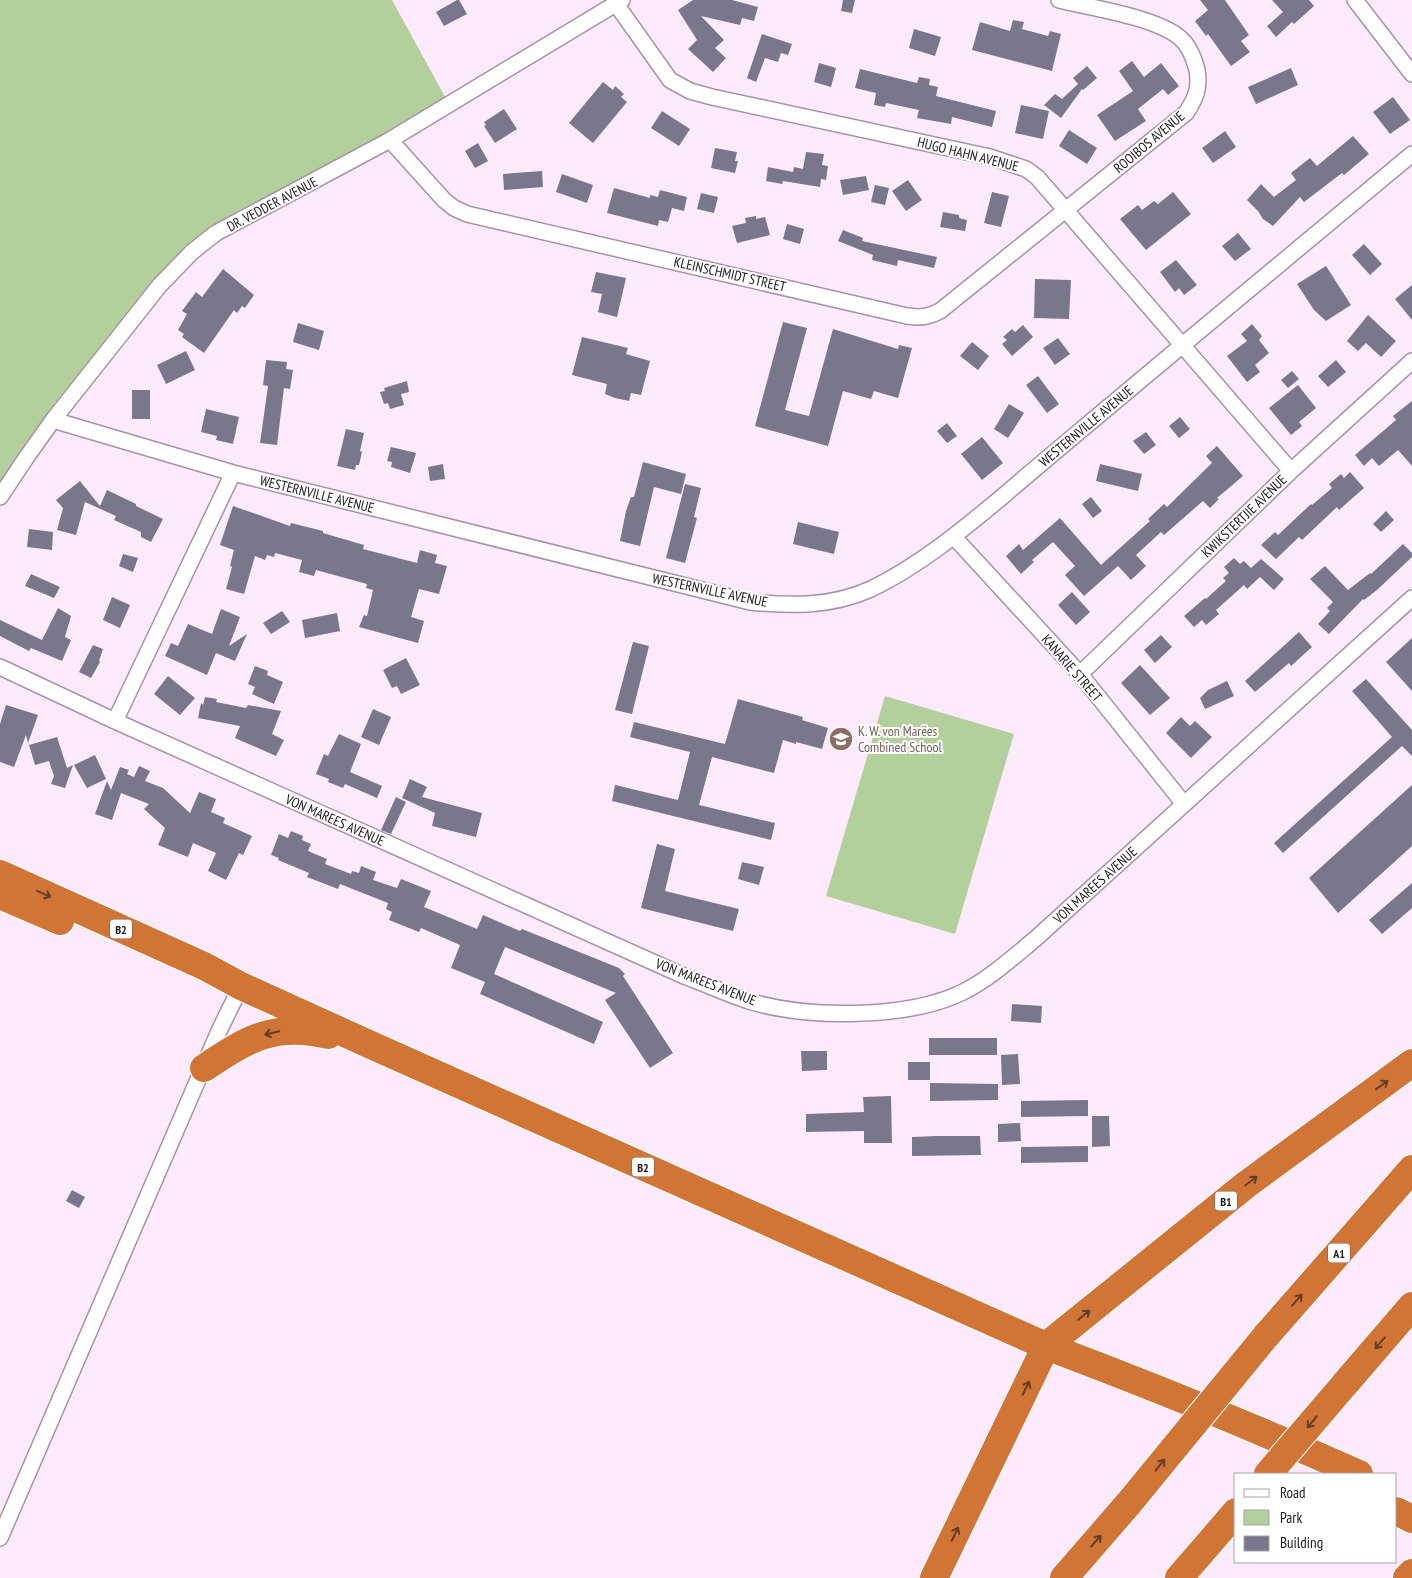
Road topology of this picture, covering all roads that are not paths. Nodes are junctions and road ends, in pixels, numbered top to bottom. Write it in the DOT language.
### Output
graph roads {
  1 [pos="1059,0"];
  2 [pos="1355,0"];
  3 [pos="619,2"];
  4 [pos="1412,74"];
  5 [pos="390,140"];
  6 [pos="1412,154"];
  7 [pos="1065,211"];
  8 [pos="1182,345"];
  9 [pos="1412,362"];
  10 [pos="53,420"];
  11 [pos="1291,471"];
  12 [pos="233,473"];
  13 [pos="0,497"];
  14 [pos="954,537"];
  15 [pos="1412,598"];
  16 [pos="0,666"];
  17 [pos="1080,674"];
  18 [pos="115,721"];
  19 [pos="1184,804"];
  20 [pos="0,874"];
  21 [pos="0,895"];
  22 [pos="241,986"];
  23 [pos="371,1045"];
  24 [pos="1412,1063"];
  25 [pos="204,1068"];
  26 [pos="1412,1169"];
  27 [pos="1412,1306"];
  28 [pos="1046,1346"];
  29 [pos="1132,1378"];
  30 [pos="1269,1473"];
  31 [pos="1320,1473"];
  32 [pos="1357,1473"];
  33 [pos="1397,1492"];
  34 [pos="1412,1499"];
  35 [pos="1397,1512"];
  36 [pos="1234,1514"];
  37 [pos="1412,1519"];
  38 [pos="0,1538"];
  39 [pos="1412,1573"];
  40 [pos="934,1578"];
  41 [pos="1064,1578"];
  42 [pos="1179,1578"];
  43 [pos="1406,1578"];
  1 -- 7 [label="street, ROOIBOS AVENUE"];
  2 -- 4 [label="street"];
  3 -- 5 [label="street, DR. VEDDER AVENUE"];
  3 -- 7 [label="street, HUGO HAHN AVENUE"];
  5 -- 7 [label="street, KLEINSCHMIDT STREET"];
  5 -- 10 [label="street, DR. VEDDER AVENUE"];
  6 -- 8 [label="street, WESTERNVILLE AVENUE"];
  7 -- 8 [label="street, HUGO HAHN AVENUE"];
  8 -- 11 [label="street, HUGO HAHN AVENUE"];
  8 -- 14 [label="street, WESTERNVILLE AVENUE"];
  9 -- 11 [label="street, KWIKSTERTJIE AVENUE"];
  10 -- 12 [label="street, WESTERNVILLE AVENUE"];
  10 -- 13 [label="street, DR. VEDDER AVENUE"];
  11 -- 17 [label="street, KWIKSTERTJIE AVENUE"];
  12 -- 14 [label="street, WESTERNVILLE AVENUE"];
  12 -- 18 [label="street"];
  14 -- 17 [label="street, KANARIE STREET"];
  15 -- 19 [label="street, VON MAREES AVENUE"];
  16 -- 18 [label="street, VON MAREES AVENUE"];
  17 -- 19 [label="street, KANARIE STREET"];
  18 -- 19 [label="street, VON MAREES AVENUE"];
  20 -- 22 [label="highway, B2, one-way"];
  21 -- 22 [label="highway, B2"];
  22 -- 23 [label="highway, B2"];
  22 -- 25 [label="street"];
  23 -- 25 [label="highway, one-way"];
  23 -- 28 [label="highway, B2"];
  28 -- 24 [label="highway, B1, one-way"];
  25 -- 38 [label="street"];
  41 -- 26 [label="highway, A1, one-way, bridge"];
  27 -- 30 [label="highway, one-way, bridge"];
  28 -- 29 [label="highway"];
  40 -- 28 [label="highway, one-way"];
  29 -- 31 [label="highway"];
  29 -- 32 [label="highway"];
  33 -- 34 [label="highway"];
  35 -- 37 [label="highway"];
  36 -- 42 [label="highway"];
  39 -- 43 [label="highway"];
}
